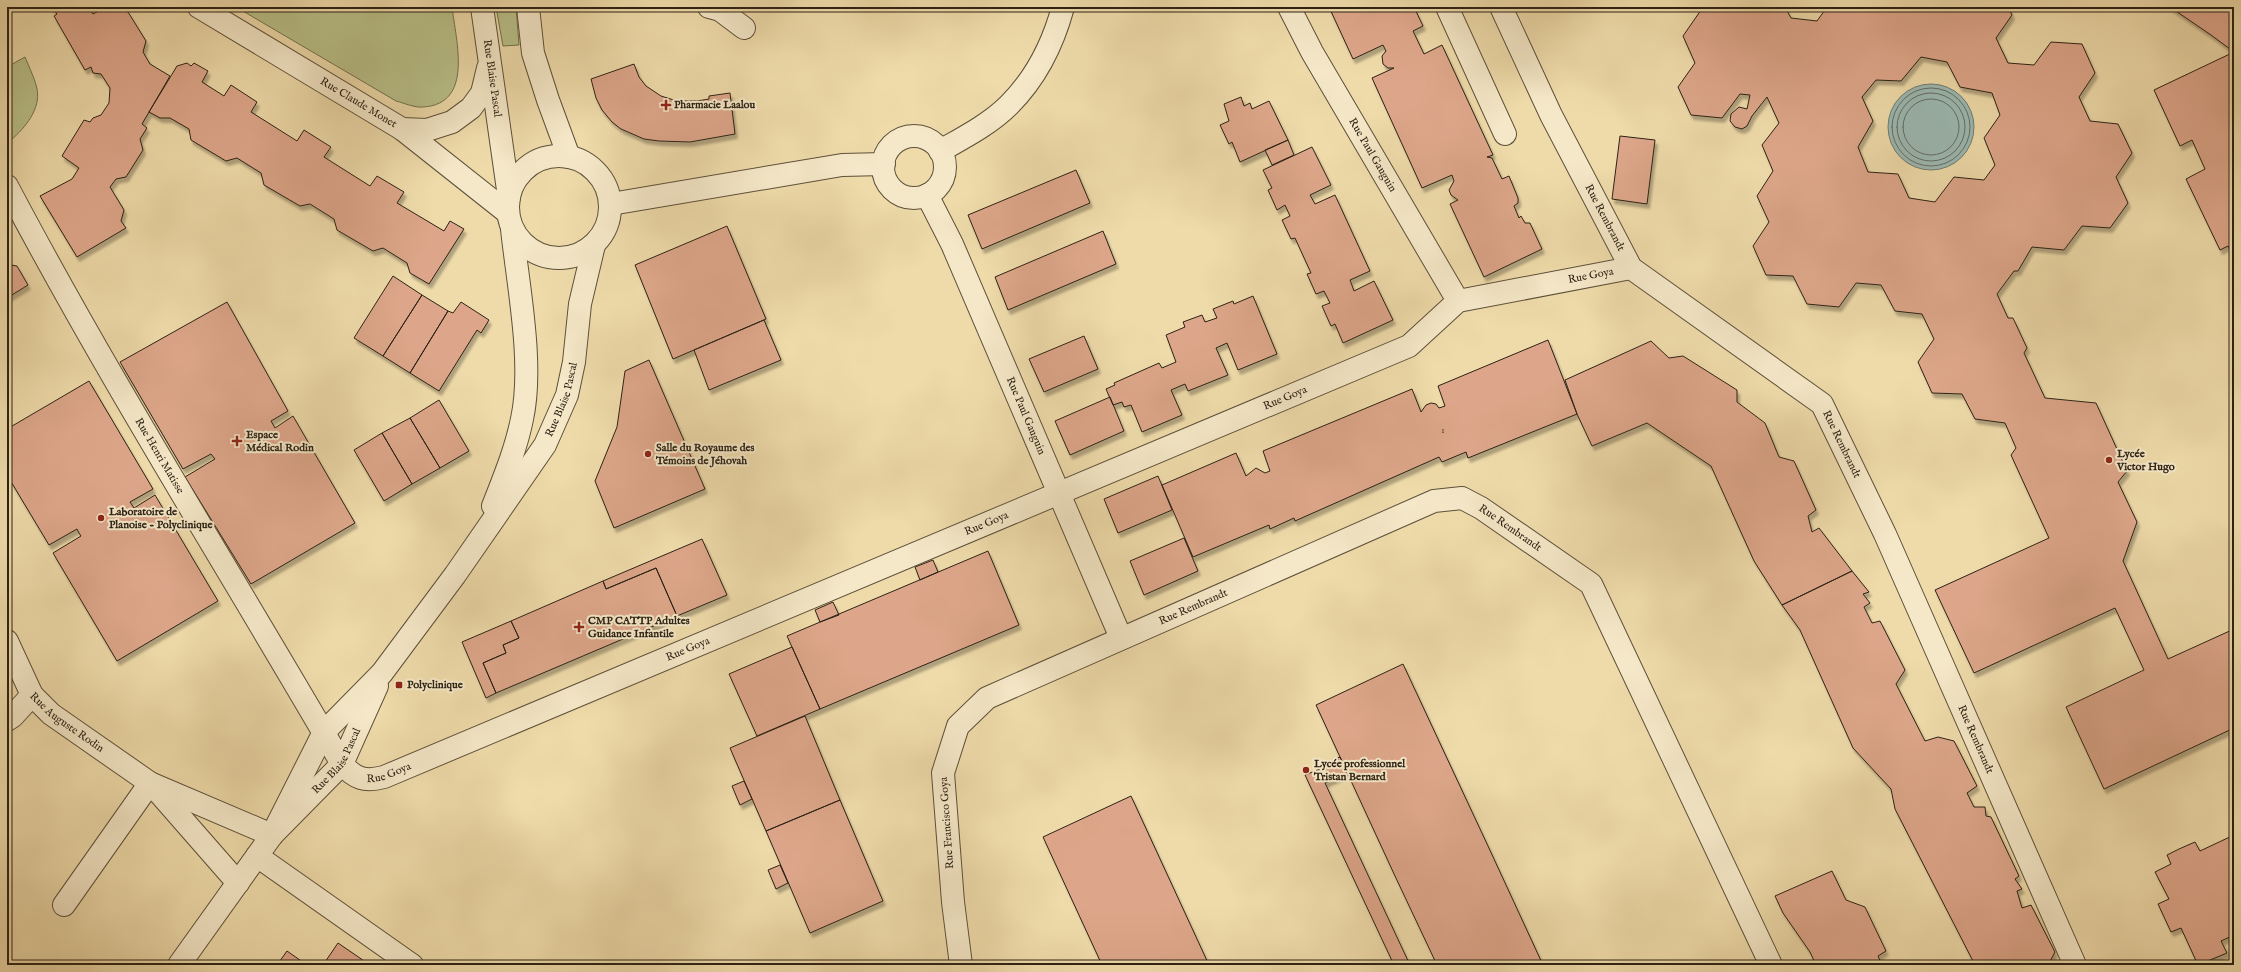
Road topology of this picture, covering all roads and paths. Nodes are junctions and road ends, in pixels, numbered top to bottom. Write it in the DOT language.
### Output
graph roads {
  1 [pos="199,7"];
  2 [pos="482,7"];
  3 [pos="528,7"];
  4 [pos="709,7"];
  5 [pos="1063,7"];
  6 [pos="1289,7"];
  7 [pos="1447,7"];
  8 [pos="1501,7"];
  9 [pos="744,28"];
  10 [pos="490,60"];
  11 [pos="402,128"];
  12 [pos="1505,134"];
  13 [pos="940,151"];
  14 [pos="569,157"];
  15 [pos="884,164"];
  16 [pos="7,186"];
  17 [pos="928,195"];
  18 [pos="611,204"];
  19 [pos="510,213"];
  20 [pos="594,245"];
  21 [pos="1631,268"];
  22 [pos="1458,301"];
  23 [pos="1060,494"];
  24 [pos="481,536"];
  25 [pos="1121,638"];
  26 [pos="7,641"];
  27 [pos="382,673"];
  28 [pos="32,695"];
  29 [pos="7,720"];
  30 [pos="324,732"];
  31 [pos="342,764"];
  32 [pos="150,783"];
  33 [pos="272,835"];
  34 [pos="257,856"];
  35 [pos="238,883"];
  36 [pos="64,905"];
  37 [pos="404,963"];
  38 [pos="179,965"];
  39 [pos="961,965"];
  40 [pos="1771,965"];
  41 [pos="2075,965"];
  1 -- 11 [label="street, Rue Claude Monet"];
  2 -- 10 [label="street, Rue Blaise Pascal"];
  3 -- 14 [label="street"];
  4 -- 9 [label="street"];
  5 -- 13 [label="street"];
  6 -- 22 [label="street, Rue Paul Gauguin"];
  7 -- 12 [label="street"];
  8 -- 21 [label="street, Rue Rembrandt"];
  10 -- 11 [label="street"];
  10 -- 19 [label="street, Rue Blaise Pascal"];
  11 -- 19 [label="street, Rue Claude Monet"];
  13 -- 15 [label="street"];
  13 -- 17 [label="street"];
  14 -- 18 [label="street"];
  14 -- 19 [label="street"];
  15 -- 17 [label="street"];
  15 -- 18 [label="street"];
  16 -- 30 [label="street, Rue Henri Matisse"];
  17 -- 23 [label="street, Rue Paul Gauguin"];
  18 -- 20 [label="street"];
  19 -- 20 [label="street"];
  19 -- 24 [label="street, Rue Blaise Pascal"];
  20 -- 24 [label="street, Rue Blaise Pascal"];
  21 -- 22 [label="street, Rue Goya"];
  21 -- 41 [label="street, Rue Rembrandt"];
  22 -- 23 [label="street, Rue Goya"];
  23 -- 25 [label="street, Rue Paul Gauguin"];
  23 -- 31 [label="street, Rue Goya"];
  24 -- 27 [label="street, Rue Blaise Pascal"];
  25 -- 39 [label="street, Rue Francisco Goya"];
  25 -- 40 [label="street, Rue Rembrandt"];
  26 -- 28 [label="street, Rue Auguste Rodin"];
  27 -- 30 [label="street, Rue Blaise Pascal"];
  27 -- 31 [label="street, Rue Blaise Pascal"];
  28 -- 29 [label="street"];
  28 -- 32 [label="street, Rue Auguste Rodin"];
  30 -- 31 [label="street, Rue Henri Matisse"];
  30 -- 33 [label="street, Rue Blaise Pascal"];
  31 -- 33 [label="street, Rue Blaise Pascal"];
  32 -- 33 [label="street, Rue Auguste Rodin"];
  32 -- 35 [label="street, Rue Auguste Rodin"];
  32 -- 36 [label="street"];
  33 -- 34 [label="street, Rue Blaise Pascal"];
  34 -- 35 [label="street, Rue Blaise Pascal"];
  34 -- 37 [label="street"];
  35 -- 38 [label="street, Rue Blaise Pascal"];
}
